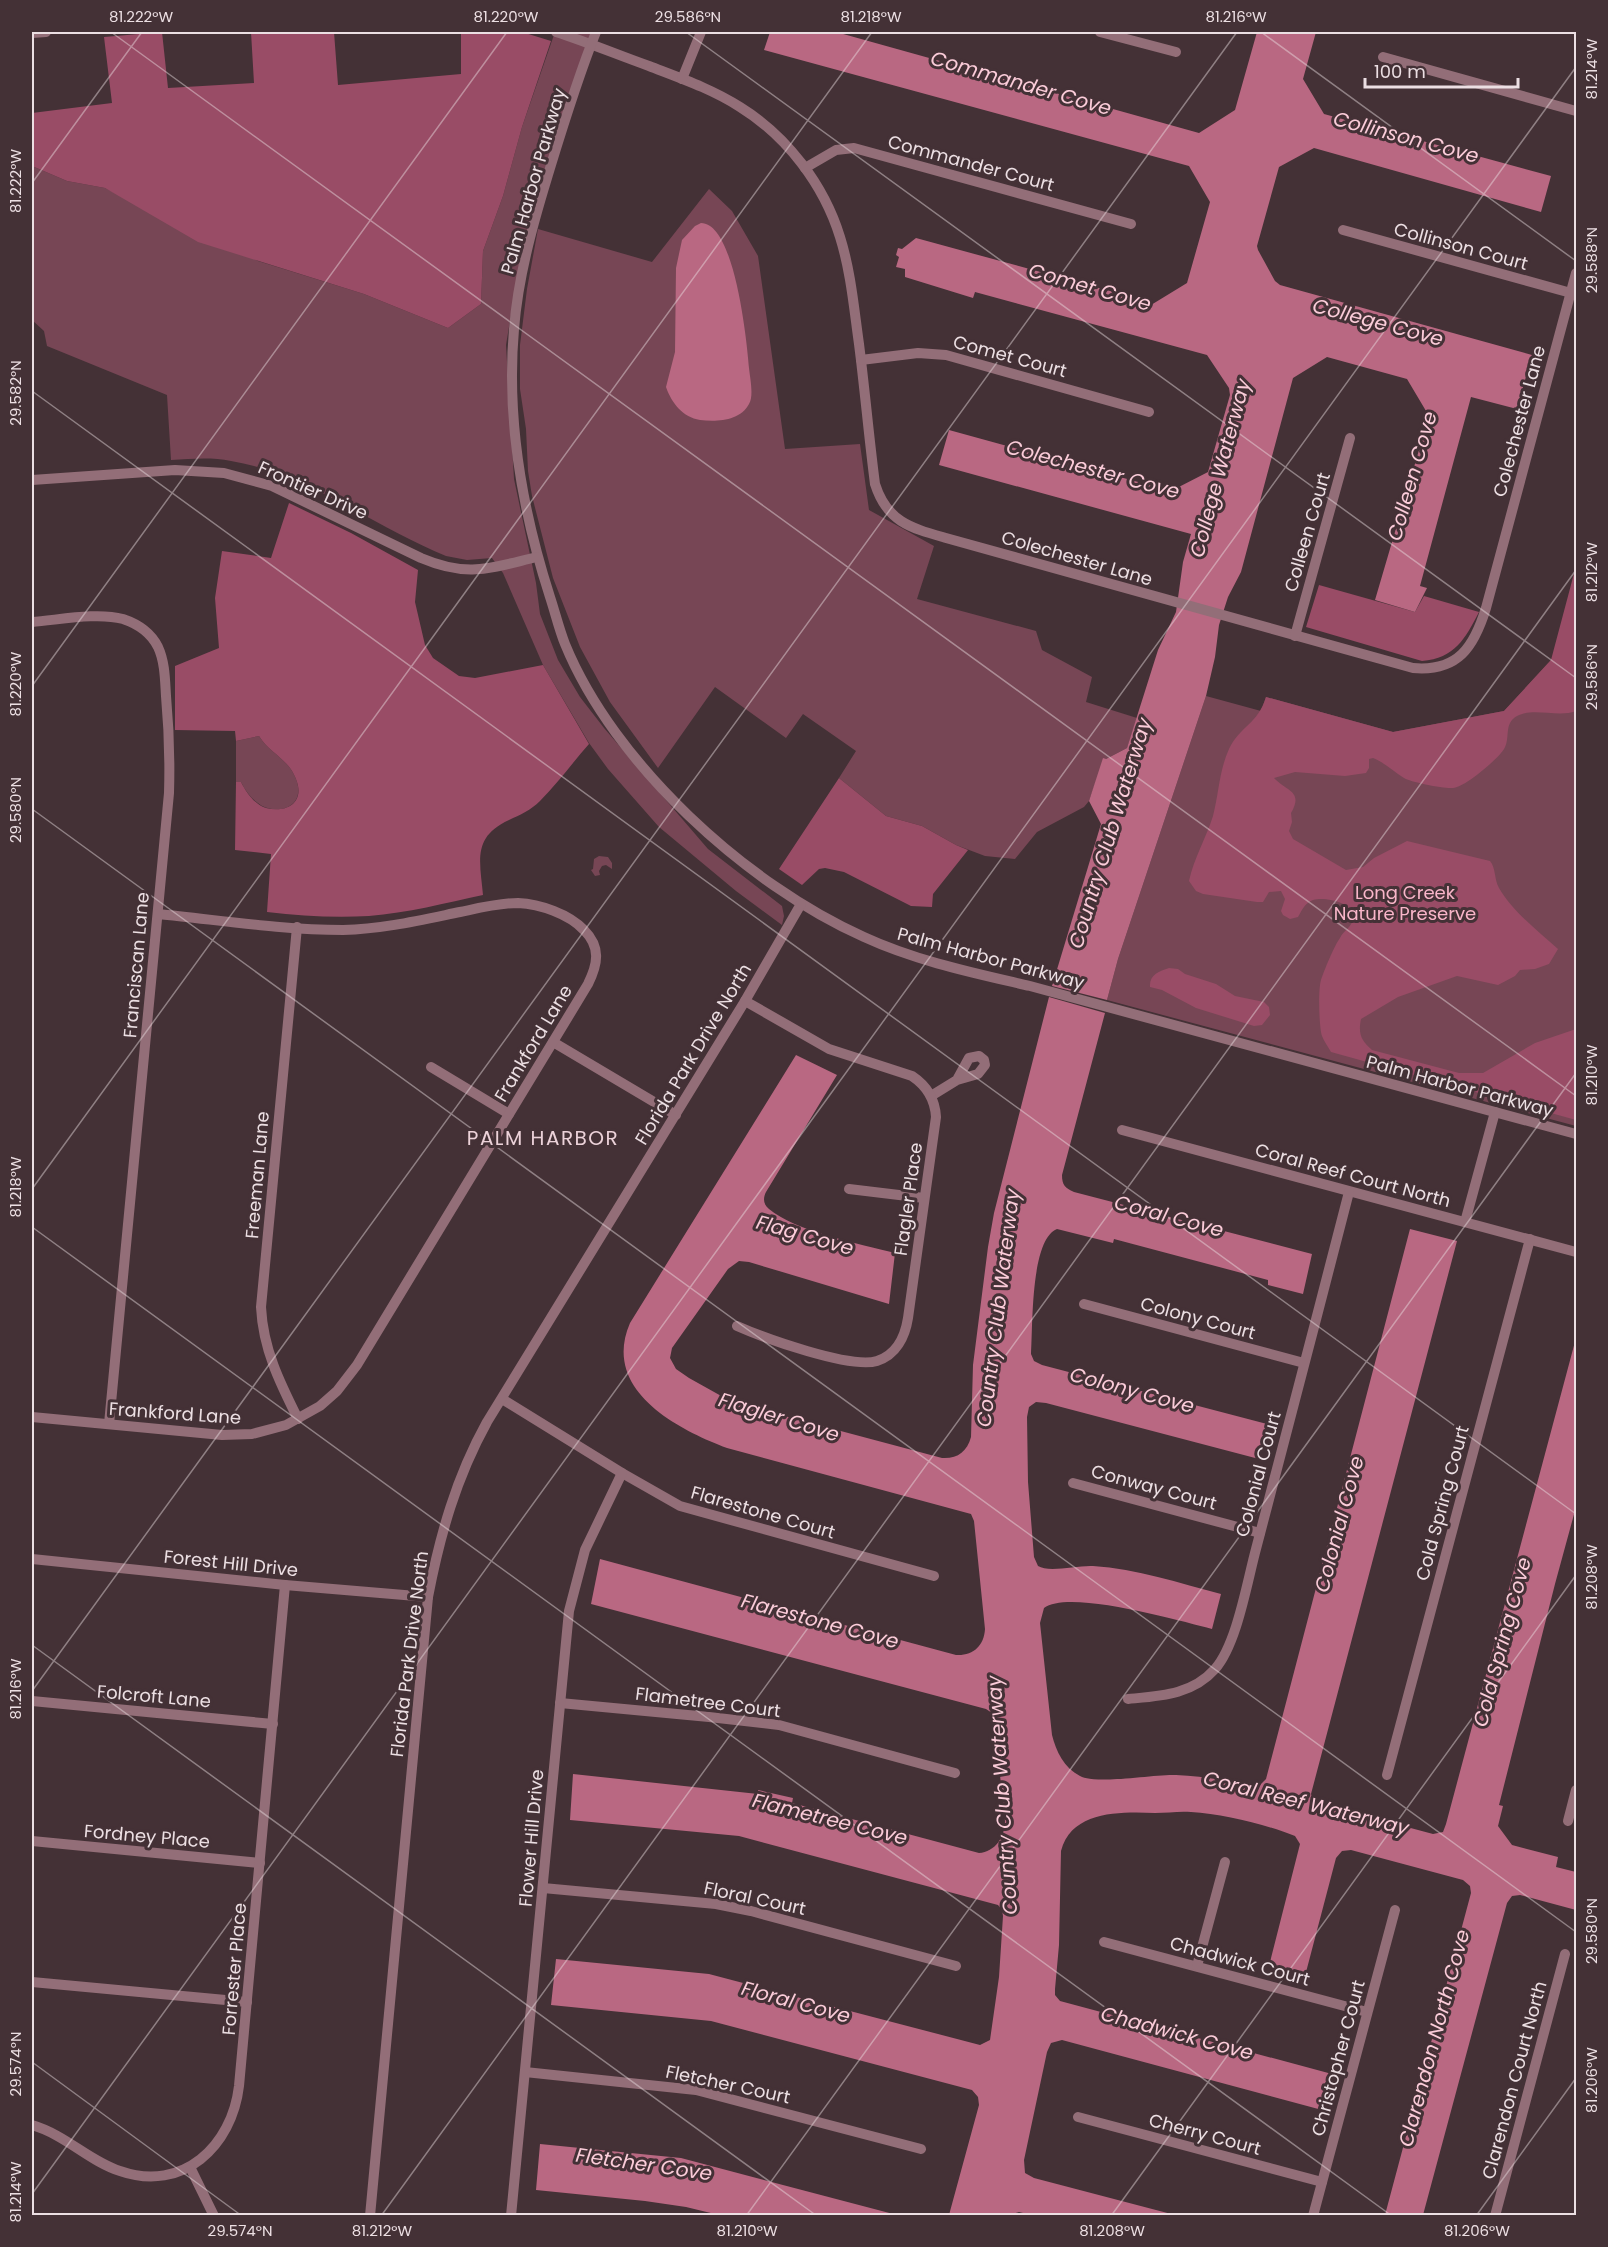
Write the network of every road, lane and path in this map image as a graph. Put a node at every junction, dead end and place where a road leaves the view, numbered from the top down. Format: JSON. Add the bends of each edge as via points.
{"nodes":[{"id":1,"x":46,"y":32,"type":"edge"},
{"id":2,"x":556,"y":32,"type":"edge"},
{"id":3,"x":596,"y":32,"type":"edge"},
{"id":4,"x":701,"y":32,"type":"edge"},
{"id":5,"x":1100,"y":32,"type":"edge"},
{"id":6,"x":32,"y":33,"type":"edge"},
{"id":7,"x":591,"y":44,"type":"junction"},
{"id":8,"x":1176,"y":52,"type":"dead end"},
{"id":9,"x":1383,"y":57,"type":"dead end"},
{"id":10,"x":682,"y":79,"type":"junction"},
{"id":11,"x":1576,"y":111,"type":"edge"},
{"id":12,"x":805,"y":168,"type":"junction"},
{"id":13,"x":1131,"y":224,"type":"dead end"},
{"id":14,"x":1343,"y":230,"type":"dead end"},
{"id":15,"x":1576,"y":273,"type":"edge"},
{"id":16,"x":1571,"y":293,"type":"junction"},
{"id":17,"x":861,"y":360,"type":"junction"},
{"id":18,"x":1149,"y":412,"type":"dead end"},
{"id":19,"x":1350,"y":438,"type":"dead end"},
{"id":20,"x":32,"y":480,"type":"edge"},
{"id":21,"x":537,"y":557,"type":"junction"},
{"id":22,"x":32,"y":622,"type":"edge"},
{"id":23,"x":1295,"y":636,"type":"junction"},
{"id":24,"x":801,"y":904,"type":"junction"},
{"id":25,"x":158,"y":914,"type":"junction"},
{"id":26,"x":297,"y":927,"type":"junction"},
{"id":27,"x":745,"y":1001,"type":"junction"},
{"id":28,"x":553,"y":1042,"type":"junction"},
{"id":29,"x":431,"y":1066,"type":"dead end"},
{"id":30,"x":957,"y":1080,"type":"dead end"},
{"id":31,"x":931,"y":1096,"type":"junction"},
{"id":32,"x":1494,"y":1112,"type":"junction"},
{"id":33,"x":509,"y":1114,"type":"junction"},
{"id":34,"x":676,"y":1115,"type":"junction"},
{"id":35,"x":1122,"y":1130,"type":"dead end"},
{"id":36,"x":1576,"y":1134,"type":"edge"},
{"id":37,"x":849,"y":1189,"type":"dead end"},
{"id":38,"x":1349,"y":1192,"type":"junction"},
{"id":39,"x":924,"y":1198,"type":"junction"},
{"id":40,"x":1465,"y":1222,"type":"junction"},
{"id":41,"x":1530,"y":1239,"type":"junction"},
{"id":42,"x":1576,"y":1252,"type":"edge"},
{"id":43,"x":1084,"y":1304,"type":"dead end"},
{"id":44,"x":737,"y":1326,"type":"dead end"},
{"id":45,"x":1304,"y":1363,"type":"junction"},
{"id":46,"x":502,"y":1399,"type":"junction"},
{"id":47,"x":32,"y":1417,"type":"edge"},
{"id":48,"x":298,"y":1419,"type":"junction"},
{"id":49,"x":109,"y":1424,"type":"junction"},
{"id":50,"x":622,"y":1473,"type":"junction"},
{"id":51,"x":1073,"y":1483,"type":"dead end"},
{"id":52,"x":1260,"y":1533,"type":"junction"},
{"id":53,"x":32,"y":1559,"type":"edge"},
{"id":54,"x":934,"y":1576,"type":"dead end"},
{"id":55,"x":285,"y":1586,"type":"junction"},
{"id":56,"x":428,"y":1597,"type":"junction"},
{"id":57,"x":1128,"y":1700,"type":"dead end"},
{"id":58,"x":32,"y":1701,"type":"edge"},
{"id":59,"x":560,"y":1703,"type":"junction"},
{"id":60,"x":273,"y":1724,"type":"junction"},
{"id":61,"x":955,"y":1773,"type":"dead end"},
{"id":62,"x":1387,"y":1775,"type":"dead end"},
{"id":63,"x":1576,"y":1790,"type":"edge"},
{"id":64,"x":1568,"y":1821,"type":"dead end"},
{"id":65,"x":32,"y":1842,"type":"edge"},
{"id":66,"x":1225,"y":1862,"type":"dead end"},
{"id":67,"x":260,"y":1863,"type":"junction"},
{"id":68,"x":543,"y":1888,"type":"junction"},
{"id":69,"x":1395,"y":1910,"type":"dead end"},
{"id":70,"x":1104,"y":1942,"type":"dead end"},
{"id":71,"x":1565,"y":1954,"type":"dead end"},
{"id":72,"x":956,"y":1966,"type":"dead end"},
{"id":73,"x":1197,"y":1966,"type":"junction"},
{"id":74,"x":32,"y":1982,"type":"edge"},
{"id":75,"x":247,"y":2002,"type":"junction"},
{"id":76,"x":1367,"y":2012,"type":"junction"},
{"id":77,"x":525,"y":2072,"type":"junction"},
{"id":78,"x":1078,"y":2117,"type":"dead end"},
{"id":79,"x":32,"y":2125,"type":"edge"},
{"id":80,"x":921,"y":2149,"type":"dead end"},
{"id":81,"x":190,"y":2167,"type":"junction"},
{"id":82,"x":1322,"y":2182,"type":"junction"},
{"id":83,"x":214,"y":2216,"type":"edge"},
{"id":84,"x":370,"y":2216,"type":"edge"},
{"id":85,"x":511,"y":2216,"type":"edge"},
{"id":86,"x":1313,"y":2216,"type":"edge"},
{"id":87,"x":1495,"y":2216,"type":"edge"}],
"edges":[{"from":1,"to":6,"type":"street"},
{"from":2,"to":7,"type":"street","name":"Colechester Lane"},
{"from":3,"to":7,"type":"street","name":"Palm Harbor Parkway"},
{"from":4,"to":10,"type":"street"},
{"from":5,"to":8,"type":"street"},
{"from":7,"to":10,"type":"street","name":"Colechester Lane"},
{"from":7,"to":21,"type":"street","name":"Palm Harbor Parkway","via":[[536,217],[515,314],[517,458]]},
{"from":9,"to":11,"type":"street"},
{"from":10,"to":12,"type":"street","name":"Colechester Lane","via":[[751,114]]},
{"from":12,"to":13,"type":"street","name":"Commander Court","via":[[836,150],[854,148]]},
{"from":12,"to":17,"type":"street","name":"Colechester Lane","via":[[840,237]]},
{"from":14,"to":16,"type":"street","name":"Collinson Court"},
{"from":15,"to":16,"type":"street","name":"Colechester Lane"},
{"from":16,"to":23,"type":"street","name":"Colechester Lane","via":[[1486,608],[1478,633],[1467,650],[1446,665],[1421,669]]},
{"from":17,"to":18,"type":"street","name":"Comet Court","via":[[918,353],[946,355]]},
{"from":17,"to":23,"type":"street","name":"Colechester Lane","via":[[875,484],[897,520],[922,531]]},
{"from":19,"to":23,"type":"street","name":"Colleen Court"},
{"from":20,"to":21,"type":"street","name":"Frontier Drive","via":[[175,470],[224,473],[272,486],[446,568],[474,571]]},
{"from":21,"to":24,"type":"street","name":"Palm Harbor Parkway","via":[[565,644],[596,702],[631,751],[715,840]]},
{"from":22,"to":25,"type":"street","name":"Franciscan Lane","via":[[97,617],[124,620],[151,637],[160,653],[170,755]]},
{"from":24,"to":27,"type":"street","name":"Florida Park Drive North"},
{"from":24,"to":32,"type":"street","name":"Palm Harbor Parkway","via":[[891,949],[946,966]]},
{"from":25,"to":26,"type":"street","name":"Frankford Lane"},
{"from":25,"to":49,"type":"street","name":"Franciscan Lane"},
{"from":26,"to":28,"type":"street","name":"Frankford Lane","via":[[380,927],[518,903],[565,916],[589,936],[597,959],[588,984]]},
{"from":26,"to":48,"type":"street","name":"Freeman Lane","via":[[261,1307],[271,1362]]},
{"from":27,"to":31,"type":"street","via":[[829,1049],[908,1074]]},
{"from":27,"to":34,"type":"street","name":"Florida Park Drive North"},
{"from":28,"to":33,"type":"street","name":"Frankford Lane"},
{"from":28,"to":34,"type":"street"},
{"from":29,"to":33,"type":"street"},
{"from":30,"to":31,"type":"street"},
{"from":31,"to":39,"type":"street","name":"Flagler Place","via":[[936,1117]]},
{"from":32,"to":36,"type":"street","name":"Palm Harbor Parkway"},
{"from":32,"to":40,"type":"street"},
{"from":33,"to":48,"type":"street","name":"Frankford Lane","via":[[352,1373],[329,1399]]},
{"from":34,"to":46,"type":"street","name":"Florida Park Drive North"},
{"from":35,"to":38,"type":"street","name":"Coral Reef Court North"},
{"from":37,"to":39,"type":"street"},
{"from":38,"to":40,"type":"street","name":"Coral Reef Court North"},
{"from":38,"to":45,"type":"street","name":"Colonial Court"},
{"from":39,"to":44,"type":"street","name":"Flagler Place","via":[[907,1326],[901,1341],[886,1357],[873,1362],[851,1361],[765,1338]]},
{"from":40,"to":41,"type":"street","name":"Coral Reef Court North"},
{"from":41,"to":42,"type":"street","name":"Coral Reef Court North"},
{"from":41,"to":62,"type":"street","name":"Cold Spring Court"},
{"from":43,"to":45,"type":"street","name":"Colony Court"},
{"from":45,"to":52,"type":"street","name":"Colonial Court"},
{"from":46,"to":50,"type":"street","name":"Flarestone Court"},
{"from":46,"to":56,"type":"street","name":"Florida Park Drive North","via":[[455,1490]]},
{"from":47,"to":49,"type":"street","name":"Frankford Lane"},
{"from":48,"to":49,"type":"street","name":"Frankford Lane","via":[[275,1429],[244,1435]]},
{"from":50,"to":54,"type":"street","name":"Flarestone Court","via":[[689,1509]]},
{"from":50,"to":59,"type":"street","name":"Flower Hill Drive","via":[[595,1526],[576,1578]]},
{"from":51,"to":52,"type":"street","name":"Conway Court"},
{"from":52,"to":57,"type":"street","name":"Colonial Court","via":[[1230,1643],[1216,1668],[1182,1692]]},
{"from":53,"to":55,"type":"street","name":"Forest Hill Drive"},
{"from":55,"to":56,"type":"street","name":"Forest Hill Drive"},
{"from":55,"to":60,"type":"street","name":"Forrester Place"},
{"from":56,"to":84,"type":"street","name":"Florida Park Drive North"},
{"from":58,"to":60,"type":"street","name":"Folcroft Lane"},
{"from":59,"to":61,"type":"street","name":"Flametree Court","via":[[779,1725]]},
{"from":59,"to":68,"type":"street","name":"Flower Hill Drive"},
{"from":60,"to":67,"type":"street","name":"Forrester Place"},
{"from":63,"to":64,"type":"street"},
{"from":65,"to":67,"type":"street","name":"Fordney Place"},
{"from":66,"to":73,"type":"street"},
{"from":67,"to":75,"type":"street","name":"Forrester Place"},
{"from":68,"to":72,"type":"street","name":"Floral Court","via":[[716,1904]]},
{"from":68,"to":77,"type":"street","name":"Flower Hill Drive"},
{"from":69,"to":76,"type":"street","name":"Christopher Court"},
{"from":70,"to":73,"type":"street","name":"Chadwick Court"},
{"from":71,"to":87,"type":"street","name":"Clarendon Court North"},
{"from":73,"to":76,"type":"street","name":"Chadwick Court"},
{"from":74,"to":75,"type":"street"},
{"from":75,"to":81,"type":"street","name":"Forrester Place","via":[[234,2114],[218,2142]]},
{"from":76,"to":82,"type":"street","name":"Christopher Court"},
{"from":77,"to":80,"type":"street","name":"Fletcher Court","via":[[696,2090]]},
{"from":77,"to":85,"type":"street","name":"Flower Hill Drive"},
{"from":78,"to":82,"type":"street","name":"Cherry Court"},
{"from":79,"to":81,"type":"street","name":"Forrester Place","via":[[126,2173],[161,2175]]},
{"from":81,"to":83,"type":"street"},
{"from":82,"to":86,"type":"street","name":"Christopher Court"}]}
